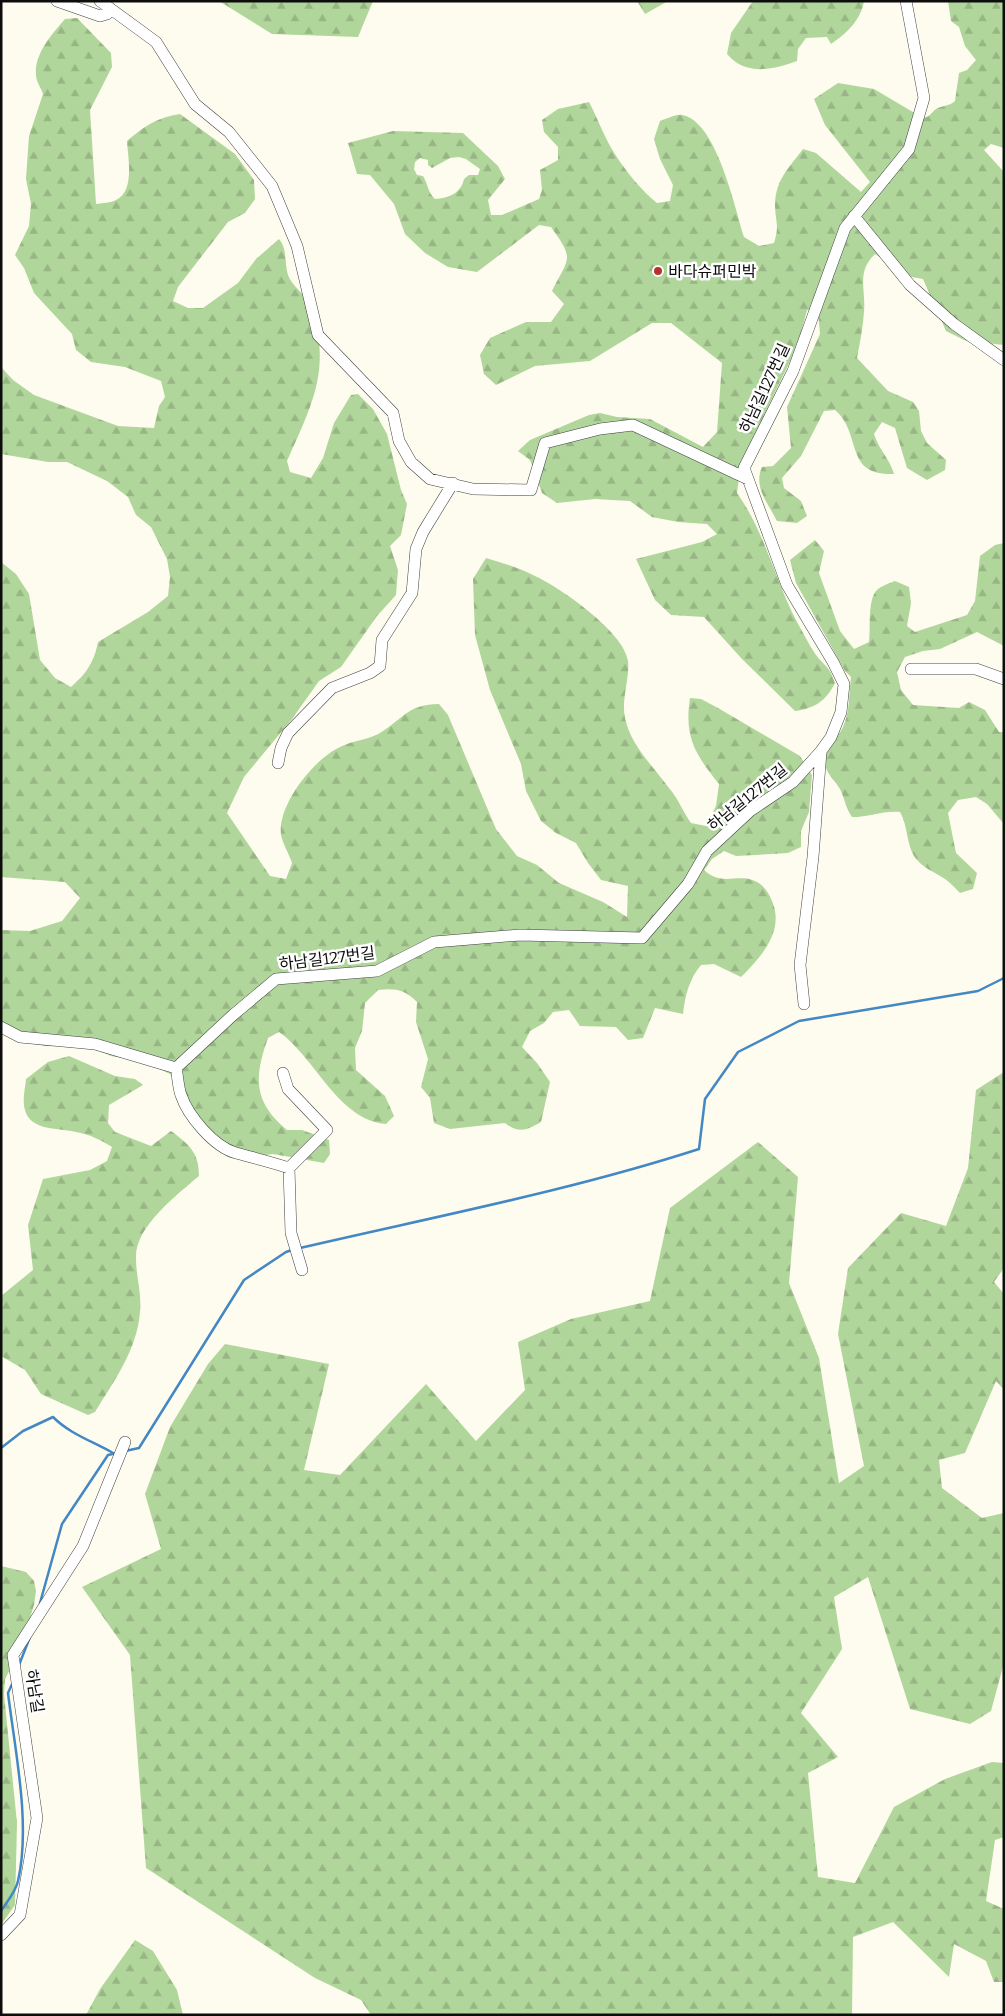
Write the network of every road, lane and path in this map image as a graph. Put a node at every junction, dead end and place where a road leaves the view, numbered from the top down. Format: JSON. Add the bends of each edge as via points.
{"nodes":[{"id":1,"x":56,"y":1,"type":"edge"},
{"id":2,"x":100,"y":1,"type":"edge"},
{"id":3,"x":906,"y":1,"type":"edge"},
{"id":4,"x":111,"y":9,"type":"junction"},
{"id":5,"x":854,"y":216,"type":"junction"},
{"id":6,"x":1004,"y":360,"type":"edge"},
{"id":7,"x":748,"y":479,"type":"junction"},
{"id":8,"x":453,"y":483,"type":"junction"},
{"id":9,"x":910,"y":669,"type":"dead end"},
{"id":10,"x":1004,"y":679,"type":"edge"},
{"id":11,"x":821,"y":751,"type":"junction"},
{"id":12,"x":278,"y":764,"type":"dead end"},
{"id":13,"x":804,"y":1004,"type":"dead end"},
{"id":14,"x":1,"y":1027,"type":"edge"},
{"id":15,"x":176,"y":1068,"type":"junction"},
{"id":16,"x":283,"y":1073,"type":"dead end"},
{"id":17,"x":289,"y":1168,"type":"junction"},
{"id":18,"x":302,"y":1270,"type":"dead end"},
{"id":19,"x":125,"y":1442,"type":"dead end"},
{"id":20,"x":1,"y":1935,"type":"edge"}],
"edges":[{"from":1,"to":4,"type":"street","via":[[100,16]]},
{"from":2,"to":4,"type":"street"},
{"from":3,"to":5,"type":"street","name":"하남길127번길","via":[[924,98],[910,149]]},
{"from":4,"to":8,"type":"street","via":[[156,42],[195,104],[229,132],[272,186],[297,246],[318,335],[392,414],[399,441],[411,462],[430,479]]},
{"from":5,"to":6,"type":"street","via":[[910,285],[954,324]]},
{"from":5,"to":7,"type":"street","name":"하남길127번길","via":[[845,228],[793,371],[744,468]]},
{"from":7,"to":8,"type":"street","via":[[632,425],[600,429],[545,443],[531,490],[473,489]]},
{"from":7,"to":11,"type":"street","name":"하남길127번길","via":[[787,585],[844,684],[841,712],[831,737]]},
{"from":8,"to":12,"type":"street","via":[[416,549],[412,593],[382,640],[380,666],[332,688],[288,733]]},
{"from":9,"to":10,"type":"street","via":[[976,669]]},
{"from":11,"to":13,"type":"street","via":[[800,965]]},
{"from":11,"to":15,"type":"street","name":"하남길127번길","via":[[792,782],[750,811],[707,851],[688,884],[642,938],[520,934],[434,942],[377,971],[276,979]]},
{"from":14,"to":15,"type":"street","via":[[20,1037],[95,1044]]},
{"from":15,"to":17,"type":"street","via":[[181,1096],[201,1129],[216,1143],[234,1153]]},
{"from":16,"to":17,"type":"street","via":[[288,1089],[327,1130]]},
{"from":17,"to":18,"type":"street","via":[[291,1234]]},
{"from":19,"to":20,"type":"street","name":"하남길","via":[[83,1546],[13,1655],[37,1818],[20,1915]]}]}
